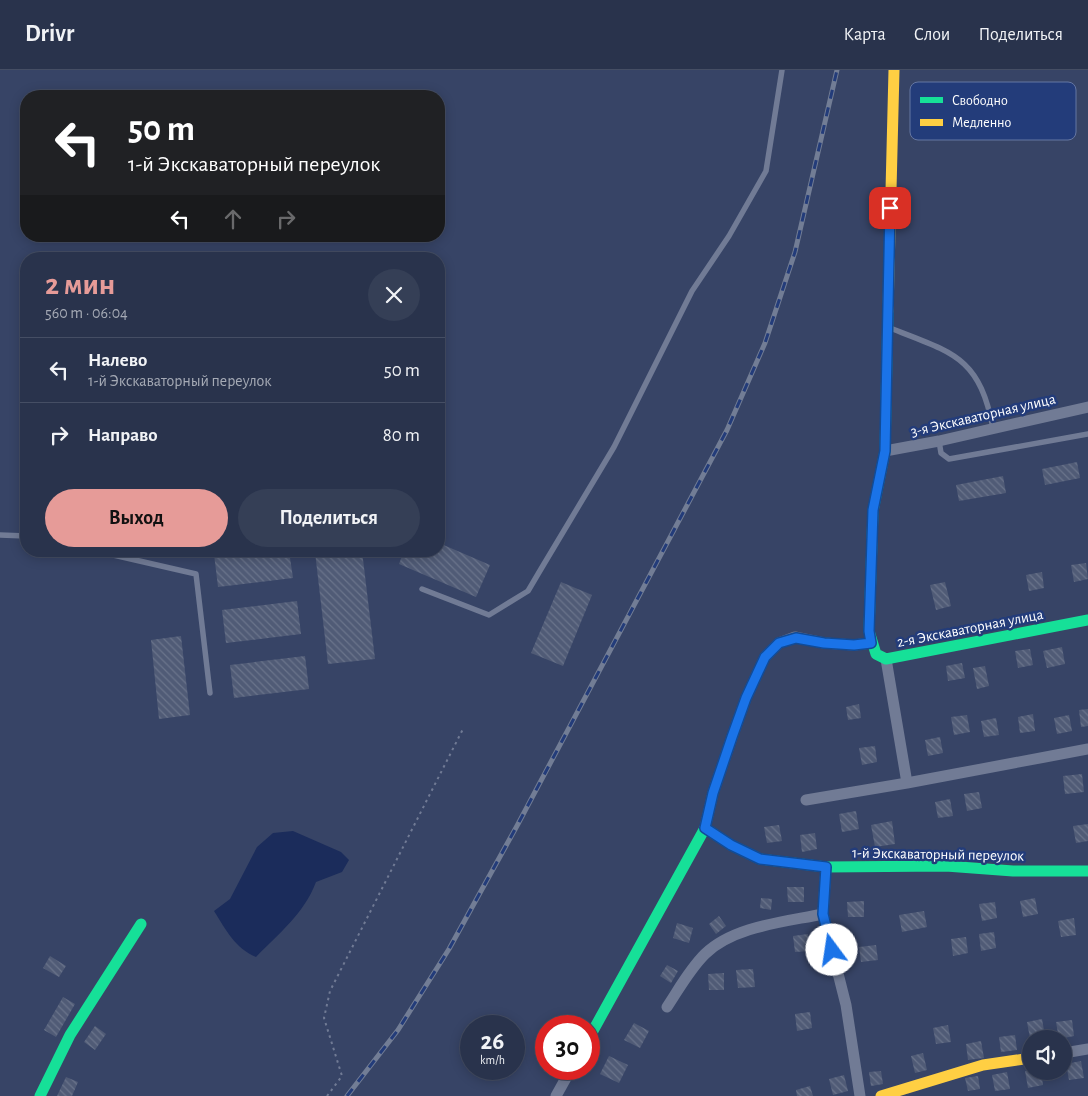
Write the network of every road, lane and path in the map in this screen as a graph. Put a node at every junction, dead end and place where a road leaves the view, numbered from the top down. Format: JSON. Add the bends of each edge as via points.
{"nodes":[{"id":1,"x":782,"y":70,"type":"edge"},
{"id":2,"x":894,"y":70,"type":"edge"},
{"id":3,"x":886,"y":326,"type":"junction"},
{"id":4,"x":1088,"y":407,"type":"edge"},
{"id":5,"x":993,"y":428,"type":"junction"},
{"id":6,"x":1088,"y":434,"type":"edge"},
{"id":7,"x":939,"y":441,"type":"junction"},
{"id":8,"x":885,"y":451,"type":"junction"},
{"id":9,"x":0,"y":535,"type":"edge"},
{"id":10,"x":20,"y":536,"type":"edge"},
{"id":11,"x":122,"y":557,"type":"edge"},
{"id":12,"x":422,"y":588,"type":"dead end"},
{"id":13,"x":1088,"y":620,"type":"edge"},
{"id":14,"x":871,"y":643,"type":"junction"},
{"id":15,"x":886,"y":659,"type":"junction"},
{"id":16,"x":210,"y":693,"type":"dead end"},
{"id":17,"x":464,"y":727,"type":"dead end"},
{"id":18,"x":1088,"y":749,"type":"edge"},
{"id":19,"x":907,"y":783,"type":"junction"},
{"id":20,"x":806,"y":800,"type":"dead end"},
{"id":21,"x":705,"y":828,"type":"junction"},
{"id":22,"x":826,"y":867,"type":"junction"},
{"id":23,"x":1088,"y":871,"type":"edge"},
{"id":24,"x":823,"y":914,"type":"junction"},
{"id":25,"x":141,"y":924,"type":"dead end"},
{"id":26,"x":667,"y":1007,"type":"dead end"},
{"id":27,"x":600,"y":1018,"type":"edge"},
{"id":28,"x":1088,"y":1049,"type":"edge"},
{"id":29,"x":1072,"y":1052,"type":"edge"},
{"id":30,"x":1022,"y":1059,"type":"edge"},
{"id":31,"x":565,"y":1080,"type":"edge"},
{"id":32,"x":40,"y":1096,"type":"edge"},
{"id":33,"x":327,"y":1096,"type":"edge"},
{"id":34,"x":556,"y":1096,"type":"edge"},
{"id":35,"x":860,"y":1096,"type":"edge"},
{"id":36,"x":881,"y":1096,"type":"edge"}],
"edges":[{"from":1,"to":12,"type":"lane","via":[[766,170],[729,236],[692,291],[614,447],[528,591],[489,615]]},
{"from":2,"to":3,"type":"street"},
{"from":3,"to":5,"type":"lane","via":[[939,348],[966,364],[981,384]]},
{"from":3,"to":8,"type":"street"},
{"from":4,"to":5,"type":"street","name":"3-я Экскаваторная улица"},
{"from":5,"to":7,"type":"street","name":"3-я Экскаваторная улица"},
{"from":6,"to":7,"type":"lane","via":[[949,459],[941,453]]},
{"from":7,"to":8,"type":"street","name":"3-я Экскаваторная улица"},
{"from":8,"to":14,"type":"street","via":[[873,510]]},
{"from":9,"to":10,"type":"lane"},
{"from":11,"to":16,"type":"lane","via":[[196,574]]},
{"from":13,"to":15,"type":"street","name":"2-я Экскаваторная улица"},
{"from":14,"to":15,"type":"street","name":"2-я Экскаваторная улица","via":[[876,654]]},
{"from":14,"to":21,"type":"street","via":[[824,643],[796,638],[779,643],[765,657],[732,737]]},
{"from":15,"to":19,"type":"street"},
{"from":17,"to":33,"type":"path","via":[[330,991],[324,1018],[342,1076]]},
{"from":18,"to":19,"type":"street"},
{"from":19,"to":20,"type":"street"},
{"from":21,"to":22,"type":"street","name":"1-й Экскаваторный переулок","via":[[760,859]]},
{"from":21,"to":27,"type":"street"},
{"from":22,"to":23,"type":"street","name":"1-й Экскаваторный переулок","via":[[946,866],[1013,871]]},
{"from":22,"to":24,"type":"street"},
{"from":24,"to":26,"type":"street","via":[[748,931],[723,941],[706,953],[691,970]]},
{"from":24,"to":35,"type":"street","via":[[846,1005]]},
{"from":25,"to":32,"type":"street","via":[[70,1035]]},
{"from":28,"to":29,"type":"street"},
{"from":30,"to":36,"type":"street","via":[[983,1065]]},
{"from":31,"to":34,"type":"street"}]}
